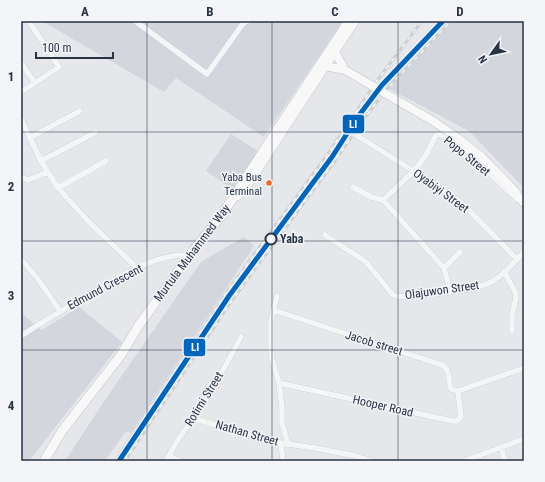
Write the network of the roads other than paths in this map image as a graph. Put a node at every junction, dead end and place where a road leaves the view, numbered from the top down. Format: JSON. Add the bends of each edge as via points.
{"nodes":[{"id":1,"x":135,"y":21,"type":"edge"},
{"id":2,"x":245,"y":21,"type":"edge"},
{"id":3,"x":349,"y":21,"type":"edge"},
{"id":4,"x":355,"y":21,"type":"edge"},
{"id":5,"x":30,"y":24,"type":"dead end"},
{"id":6,"x":335,"y":52,"type":"junction"},
{"id":7,"x":21,"y":63,"type":"edge"},
{"id":8,"x":326,"y":66,"type":"junction"},
{"id":9,"x":345,"y":70,"type":"junction"},
{"id":10,"x":35,"y":83,"type":"junction"},
{"id":11,"x":21,"y":92,"type":"edge"},
{"id":12,"x":80,"y":111,"type":"dead end"},
{"id":13,"x":21,"y":119,"type":"edge"},
{"id":14,"x":96,"y":132,"type":"dead end"},
{"id":15,"x":356,"y":136,"type":"dead end"},
{"id":16,"x":31,"y":137,"type":"junction"},
{"id":17,"x":41,"y":161,"type":"junction"},
{"id":18,"x":106,"y":161,"type":"dead end"},
{"id":19,"x":414,"y":171,"type":"junction"},
{"id":20,"x":48,"y":172,"type":"junction"},
{"id":21,"x":21,"y":177,"type":"edge"},
{"id":22,"x":353,"y":187,"type":"dead end"},
{"id":23,"x":58,"y":188,"type":"junction"},
{"id":24,"x":512,"y":188,"type":"junction"},
{"id":25,"x":524,"y":196,"type":"edge"},
{"id":26,"x":383,"y":200,"type":"junction"},
{"id":27,"x":524,"y":204,"type":"edge"},
{"id":28,"x":222,"y":215,"type":"junction"},
{"id":29,"x":325,"y":235,"type":"dead end"},
{"id":30,"x":193,"y":251,"type":"junction"},
{"id":31,"x":460,"y":252,"type":"dead end"},
{"id":32,"x":524,"y":252,"type":"edge"},
{"id":33,"x":21,"y":259,"type":"edge"},
{"id":34,"x":517,"y":259,"type":"junction"},
{"id":35,"x":137,"y":268,"type":"junction"},
{"id":36,"x":444,"y":268,"type":"junction"},
{"id":37,"x":504,"y":271,"type":"junction"},
{"id":38,"x":450,"y":291,"type":"junction"},
{"id":39,"x":277,"y":296,"type":"dead end"},
{"id":40,"x":274,"y":310,"type":"junction"},
{"id":41,"x":60,"y":311,"type":"junction"},
{"id":42,"x":512,"y":332,"type":"dead end"},
{"id":43,"x":21,"y":336,"type":"edge"},
{"id":44,"x":241,"y":337,"type":"dead end"},
{"id":45,"x":524,"y":368,"type":"edge"},
{"id":46,"x":279,"y":382,"type":"junction"},
{"id":47,"x":458,"y":392,"type":"junction"},
{"id":48,"x":193,"y":418,"type":"junction"},
{"id":49,"x":524,"y":439,"type":"edge"},
{"id":50,"x":281,"y":444,"type":"junction"},
{"id":51,"x":288,"y":444,"type":"junction"},
{"id":52,"x":502,"y":447,"type":"junction"},
{"id":53,"x":167,"y":459,"type":"edge"},
{"id":54,"x":44,"y":461,"type":"edge"},
{"id":55,"x":180,"y":461,"type":"edge"},
{"id":56,"x":283,"y":461,"type":"edge"},
{"id":57,"x":372,"y":461,"type":"edge"},
{"id":58,"x":464,"y":461,"type":"edge"},
{"id":59,"x":505,"y":461,"type":"edge"}],
"edges":[{"from":1,"to":2,"type":"street","via":[[207,74]]},
{"from":3,"to":28,"type":"main road","name":"Murtula Muhammed Way"},
{"from":4,"to":6,"type":"main road"},
{"from":5,"to":10,"type":"street","via":[[59,67]]},
{"from":6,"to":8,"type":"main road"},
{"from":6,"to":9,"type":"main road"},
{"from":7,"to":10,"type":"street"},
{"from":8,"to":9,"type":"main road"},
{"from":8,"to":28,"type":"main road","via":[[249,182]]},
{"from":9,"to":24,"type":"main road","bridge":true,"via":[[458,138],[482,157]]},
{"from":10,"to":11,"type":"street"},
{"from":12,"to":16,"type":"street"},
{"from":13,"to":16,"type":"street"},
{"from":14,"to":17,"type":"street"},
{"from":15,"to":19,"type":"street","name":"Oyabiyi Street"},
{"from":16,"to":17,"type":"street"},
{"from":17,"to":20,"type":"street"},
{"from":18,"to":23,"type":"street"},
{"from":19,"to":26,"type":"street","name":"Popo Street"},
{"from":19,"to":27,"type":"street","name":"Popo Street","via":[[439,134],[467,152]]},
{"from":19,"to":34,"type":"street","name":"Oyabiyi Street","via":[[463,204]]},
{"from":20,"to":21,"type":"street","via":[[28,180]]},
{"from":20,"to":23,"type":"street"},
{"from":22,"to":26,"type":"street","via":[[371,197]]},
{"from":23,"to":35,"type":"street"},
{"from":24,"to":25,"type":"main road"},
{"from":24,"to":27,"type":"main road"},
{"from":26,"to":36,"type":"street"},
{"from":28,"to":30,"type":"main road","name":"Murtula Muhammed Way"},
{"from":29,"to":38,"type":"street","name":"Olajuwon Street","via":[[366,262],[393,295],[398,297]]},
{"from":30,"to":35,"type":"street","name":"Edmund Crescent","via":[[189,255],[168,257]]},
{"from":30,"to":54,"type":"main road","name":"Murtula Muhammed Way","via":[[139,324],[121,355],[62,431]]},
{"from":31,"to":36,"type":"street"},
{"from":32,"to":34,"type":"street","name":"Olajuwon Street"},
{"from":33,"to":41,"type":"street"},
{"from":34,"to":37,"type":"street","name":"Olajuwon Street"},
{"from":35,"to":41,"type":"street","name":"Edmund Crescent"},
{"from":36,"to":38,"type":"street"},
{"from":37,"to":38,"type":"street","name":"Olajuwon Street","via":[[490,282]]},
{"from":37,"to":42,"type":"street","via":[[516,292]]},
{"from":39,"to":40,"type":"street"},
{"from":40,"to":46,"type":"street","via":[[270,330],[271,351]]},
{"from":40,"to":47,"type":"street","name":"Jacob street","via":[[442,365],[446,367],[451,389]]},
{"from":41,"to":43,"type":"street","name":"Edmund Crescent"},
{"from":44,"to":48,"type":"street","name":"Rotimi Street","via":[[209,396]]},
{"from":45,"to":47,"type":"street"},
{"from":46,"to":47,"type":"street","name":"Hooper Road","via":[[452,422],[460,417]]},
{"from":46,"to":51,"type":"street","via":[[282,423]]},
{"from":48,"to":50,"type":"street","name":"Nathan Street"},
{"from":48,"to":53,"type":"street","name":"Rotimi Street"},
{"from":49,"to":52,"type":"street"},
{"from":50,"to":51,"type":"street","name":"Nathan Street"},
{"from":50,"to":56,"type":"street"},
{"from":51,"to":57,"type":"street","name":"Nathan Street"},
{"from":52,"to":58,"type":"street"},
{"from":52,"to":59,"type":"street"},
{"from":53,"to":55,"type":"street"}]}
